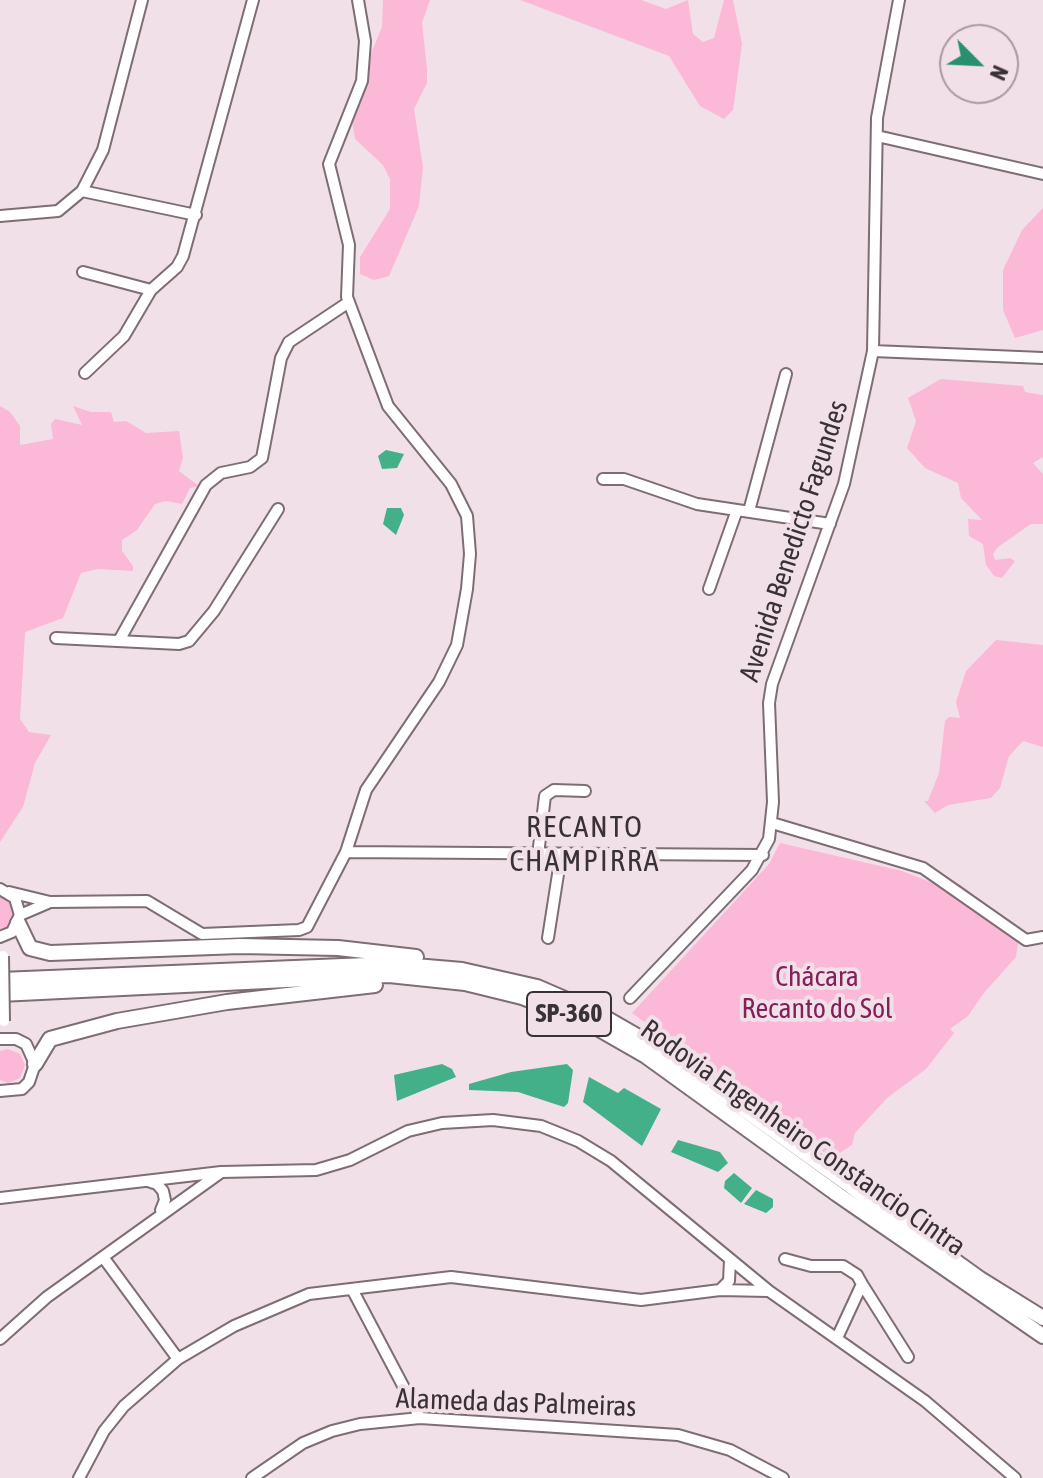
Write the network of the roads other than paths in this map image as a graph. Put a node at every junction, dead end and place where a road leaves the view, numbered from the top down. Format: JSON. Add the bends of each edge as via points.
{"nodes":[{"id":1,"x":142,"y":0,"type":"edge"},
{"id":2,"x":253,"y":0,"type":"edge"},
{"id":3,"x":358,"y":0,"type":"edge"},
{"id":4,"x":899,"y":0,"type":"edge"},
{"id":5,"x":877,"y":136,"type":"junction"},
{"id":6,"x":1043,"y":174,"type":"edge"},
{"id":7,"x":82,"y":191,"type":"junction"},
{"id":8,"x":196,"y":215,"type":"junction"},
{"id":9,"x":0,"y":216,"type":"edge"},
{"id":10,"x":83,"y":272,"type":"dead end"},
{"id":11,"x":151,"y":290,"type":"junction"},
{"id":12,"x":349,"y":302,"type":"junction"},
{"id":13,"x":873,"y":351,"type":"junction"},
{"id":14,"x":1043,"y":358,"type":"edge"},
{"id":15,"x":85,"y":373,"type":"dead end"},
{"id":16,"x":786,"y":374,"type":"dead end"},
{"id":17,"x":603,"y":479,"type":"dead end"},
{"id":18,"x":278,"y":509,"type":"dead end"},
{"id":19,"x":737,"y":510,"type":"junction"},
{"id":20,"x":749,"y":511,"type":"junction"},
{"id":21,"x":830,"y":524,"type":"junction"},
{"id":22,"x":709,"y":589,"type":"dead end"},
{"id":23,"x":56,"y":638,"type":"dead end"},
{"id":24,"x":120,"y":639,"type":"junction"},
{"id":25,"x":585,"y":791,"type":"dead end"},
{"id":26,"x":772,"y":823,"type":"junction"},
{"id":27,"x":346,"y":852,"type":"junction"},
{"id":28,"x":538,"y":855,"type":"junction"},
{"id":29,"x":561,"y":855,"type":"junction"},
{"id":30,"x":763,"y":855,"type":"junction"},
{"id":31,"x":4,"y":891,"type":"edge"},
{"id":32,"x":50,"y":902,"type":"junction"},
{"id":33,"x":17,"y":923,"type":"junction"},
{"id":34,"x":0,"y":937,"type":"edge"},
{"id":35,"x":1043,"y":937,"type":"edge"},
{"id":36,"x":548,"y":938,"type":"dead end"},
{"id":37,"x":2,"y":953,"type":"edge"},
{"id":38,"x":463,"y":977,"type":"junction"},
{"id":39,"x":0,"y":980,"type":"edge"},
{"id":40,"x":0,"y":994,"type":"edge"},
{"id":41,"x":630,"y":998,"type":"dead end"},
{"id":42,"x":4,"y":1021,"type":"junction"},
{"id":43,"x":0,"y":1036,"type":"edge"},
{"id":44,"x":16,"y":1039,"type":"junction"},
{"id":45,"x":35,"y":1064,"type":"junction"},
{"id":46,"x":1,"y":1092,"type":"edge"},
{"id":47,"x":221,"y":1172,"type":"junction"},
{"id":48,"x":146,"y":1180,"type":"junction"},
{"id":49,"x":0,"y":1198,"type":"edge"},
{"id":50,"x":160,"y":1212,"type":"junction"},
{"id":51,"x":103,"y":1257,"type":"junction"},
{"id":52,"x":785,"y":1259,"type":"dead end"},
{"id":53,"x":730,"y":1260,"type":"junction"},
{"id":54,"x":862,"y":1284,"type":"junction"},
{"id":55,"x":352,"y":1289,"type":"junction"},
{"id":56,"x":720,"y":1290,"type":"junction"},
{"id":57,"x":769,"y":1291,"type":"junction"},
{"id":58,"x":1043,"y":1318,"type":"edge"},
{"id":59,"x":1043,"y":1336,"type":"edge"},
{"id":60,"x":837,"y":1338,"type":"junction"},
{"id":61,"x":0,"y":1339,"type":"edge"},
{"id":62,"x":908,"y":1357,"type":"dead end"},
{"id":63,"x":178,"y":1359,"type":"junction"},
{"id":64,"x":420,"y":1418,"type":"junction"},
{"id":65,"x":79,"y":1478,"type":"edge"},
{"id":66,"x":252,"y":1478,"type":"edge"},
{"id":67,"x":783,"y":1478,"type":"edge"},
{"id":68,"x":1015,"y":1478,"type":"edge"}],
"edges":[{"from":1,"to":7,"type":"street","via":[[103,150]]},
{"from":2,"to":8,"type":"street"},
{"from":3,"to":12,"type":"street","via":[[365,41],[362,81],[329,164],[349,245]]},
{"from":4,"to":5,"type":"street","name":"Avenida Benedicto Fagundes"},
{"from":5,"to":6,"type":"street"},
{"from":5,"to":13,"type":"street","name":"Avenida Benedicto Fagundes"},
{"from":7,"to":8,"type":"street"},
{"from":7,"to":9,"type":"street","via":[[58,211]]},
{"from":8,"to":11,"type":"street","via":[[177,267]]},
{"from":10,"to":11,"type":"street"},
{"from":11,"to":15,"type":"street","via":[[124,336]]},
{"from":12,"to":24,"type":"street","via":[[289,342],[281,358],[262,458],[250,467],[221,473],[206,485]]},
{"from":12,"to":27,"type":"street","via":[[388,406],[461,502],[470,554],[457,645],[439,682],[366,790]]},
{"from":13,"to":14,"type":"street"},
{"from":13,"to":21,"type":"street","name":"Avenida Benedicto Fagundes","via":[[858,429]]},
{"from":16,"to":20,"type":"street"},
{"from":17,"to":19,"type":"street","via":[[624,479],[682,500]]},
{"from":18,"to":24,"type":"street","via":[[194,637],[179,644]]},
{"from":19,"to":20,"type":"street"},
{"from":19,"to":22,"type":"street"},
{"from":20,"to":21,"type":"street"},
{"from":21,"to":26,"type":"street","name":"Avenida Benedicto Fagundes","via":[[772,684]]},
{"from":23,"to":24,"type":"street"},
{"from":25,"to":28,"type":"street","via":[[554,790],[545,796]]},
{"from":26,"to":30,"type":"street","name":"Avenida Benedicto Fagundes"},
{"from":26,"to":35,"type":"street","via":[[923,868],[1026,940]]},
{"from":27,"to":28,"type":"street"},
{"from":27,"to":32,"type":"street","via":[[314,919],[299,930],[202,934],[147,901]]},
{"from":28,"to":29,"type":"street"},
{"from":29,"to":30,"type":"street"},
{"from":29,"to":36,"type":"street"},
{"from":30,"to":41,"type":"street","name":"Avenida Benedicto Fagundes"},
{"from":31,"to":32,"type":"street"},
{"from":31,"to":33,"type":"street","via":[[15,898]]},
{"from":32,"to":33,"type":"street"},
{"from":33,"to":34,"type":"street"},
{"from":33,"to":37,"type":"street"},
{"from":33,"to":38,"type":"highway","via":[[30,948],[38,952],[317,947],[428,958]]},
{"from":37,"to":42,"type":"street","bridge":true},
{"from":38,"to":39,"type":"highway","name":"Rodovia Engenheiro Constancio Cintra","number":"SP-360","via":[[392,964],[333,964]]},
{"from":38,"to":40,"type":"highway","name":"Rodovia Engenheiro Constancio Cintra","number":"SP-360","via":[[389,975]]},
{"from":38,"to":45,"type":"highway","via":[[326,990],[117,1021],[50,1039]]},
{"from":38,"to":58,"type":"highway","name":"Rodovia Engenheiro Constancio Cintra","number":"SP-360","via":[[537,987],[625,1027]]},
{"from":38,"to":59,"type":"highway","name":"Rodovia Engenheiro Constancio Cintra","number":"SP-360","via":[[534,1000],[611,1034]]},
{"from":42,"to":43,"type":"street"},
{"from":42,"to":44,"type":"street"},
{"from":43,"to":44,"type":"street"},
{"from":44,"to":45,"type":"street","via":[[33,1053]]},
{"from":45,"to":46,"type":"street","via":[[29,1082],[13,1092]]},
{"from":47,"to":48,"type":"street"},
{"from":47,"to":50,"type":"street"},
{"from":47,"to":53,"type":"street","via":[[316,1170],[350,1160],[408,1131],[442,1123],[493,1120],[541,1126],[611,1161]]},
{"from":48,"to":49,"type":"street"},
{"from":48,"to":50,"type":"street","via":[[163,1191]]},
{"from":50,"to":51,"type":"street"},
{"from":51,"to":61,"type":"street"},
{"from":51,"to":63,"type":"street"},
{"from":52,"to":54,"type":"street","via":[[843,1266]]},
{"from":53,"to":56,"type":"street","via":[[729,1281]]},
{"from":53,"to":57,"type":"street"},
{"from":54,"to":60,"type":"street"},
{"from":54,"to":62,"type":"street"},
{"from":55,"to":56,"type":"street","via":[[451,1277],[641,1300]]},
{"from":55,"to":63,"type":"street","via":[[289,1301]]},
{"from":55,"to":64,"type":"street"},
{"from":56,"to":57,"type":"street"},
{"from":57,"to":60,"type":"street"},
{"from":60,"to":68,"type":"street","via":[[925,1401]]},
{"from":63,"to":65,"type":"street","via":[[124,1406]]},
{"from":64,"to":66,"type":"street","name":"Alameda das Palmeiras","via":[[332,1431],[278,1458]]},
{"from":64,"to":67,"type":"street","name":"Alameda das Palmeiras","via":[[678,1435],[730,1450]]}]}
